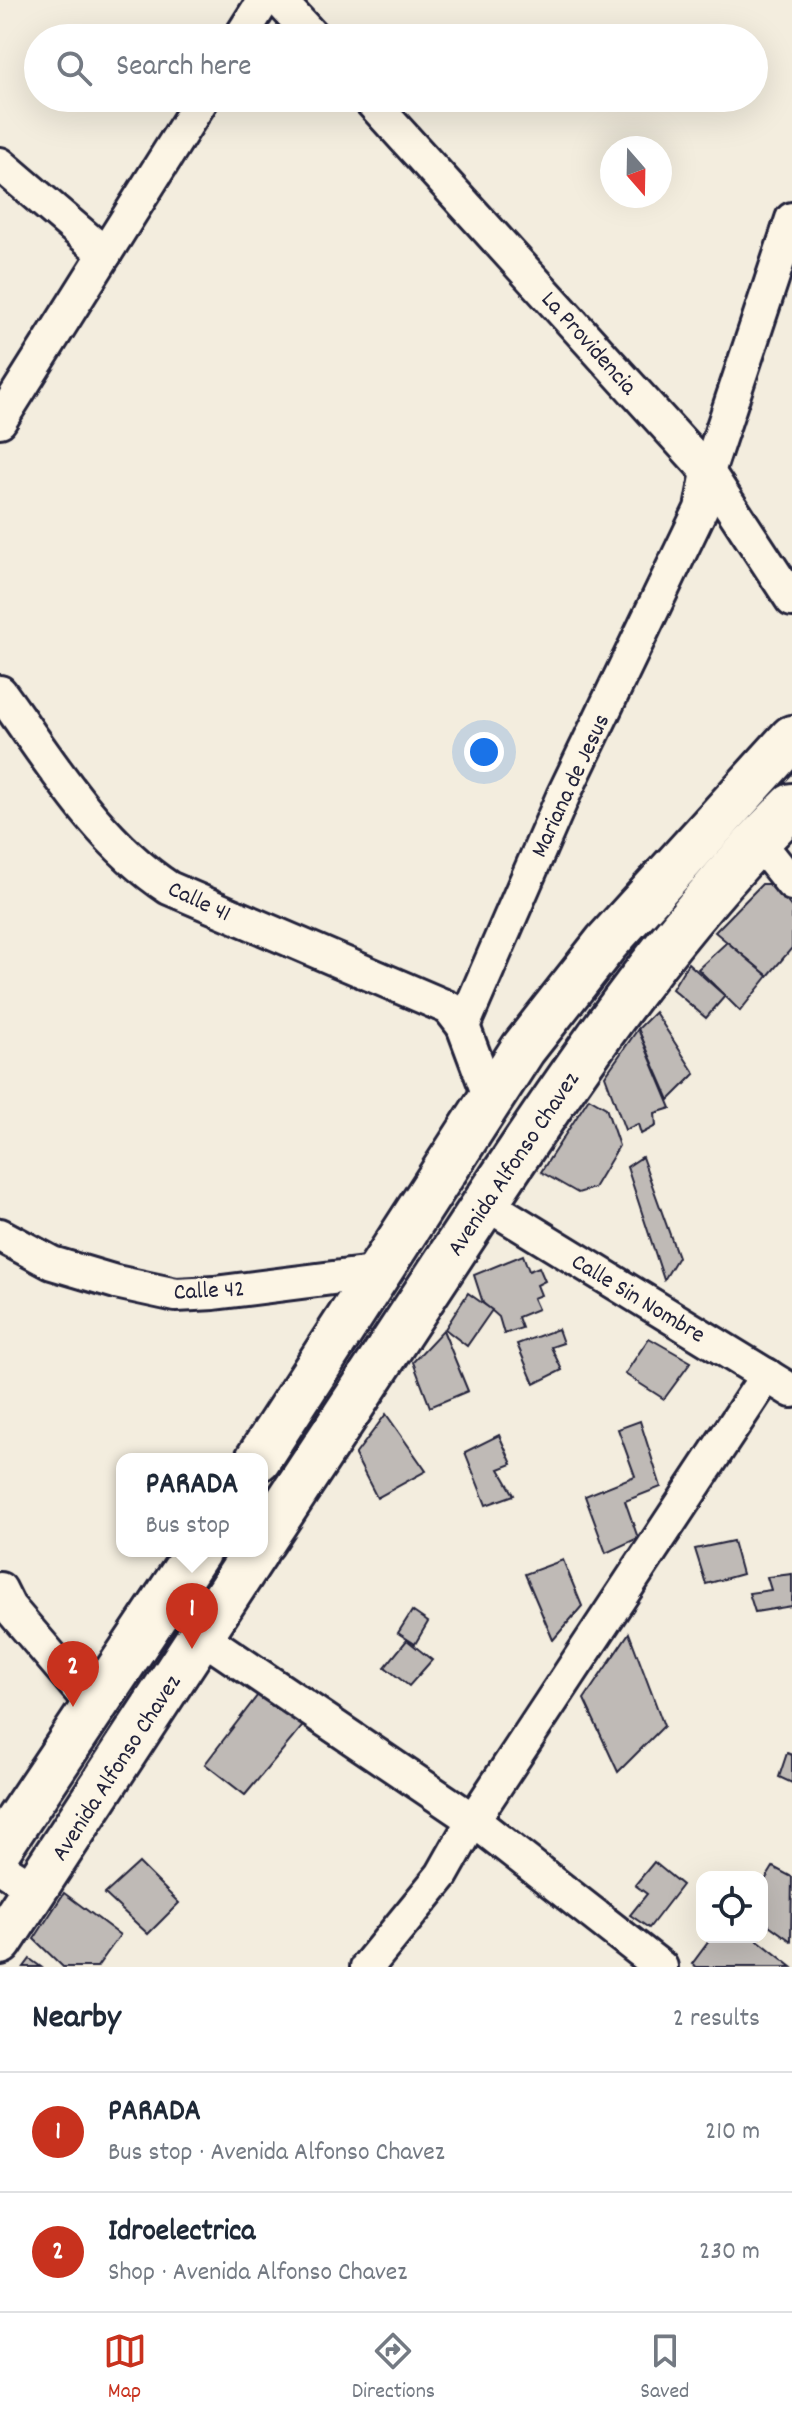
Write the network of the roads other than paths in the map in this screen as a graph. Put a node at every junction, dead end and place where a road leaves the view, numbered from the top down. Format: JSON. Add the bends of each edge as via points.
{"nodes":[{"id":1,"x":264,"y":0,"type":"edge"},
{"id":2,"x":279,"y":0,"type":"edge"},
{"id":3,"x":249,"y":24,"type":"edge"},
{"id":4,"x":301,"y":24,"type":"edge"},
{"id":5,"x":194,"y":112,"type":"edge"},
{"id":6,"x":381,"y":112,"type":"edge"},
{"id":7,"x":0,"y":164,"type":"edge"},
{"id":8,"x":792,"y":219,"type":"edge"},
{"id":9,"x":105,"y":254,"type":"junction"},
{"id":10,"x":0,"y":421,"type":"edge"},
{"id":11,"x":708,"y":472,"type":"junction"},
{"id":12,"x":792,"y":600,"type":"edge"},
{"id":13,"x":0,"y":692,"type":"edge"},
{"id":14,"x":792,"y":738,"type":"edge"},
{"id":15,"x":792,"y":806,"type":"edge"},
{"id":16,"x":757,"y":840,"type":"junction"},
{"id":17,"x":792,"y":884,"type":"edge"},
{"id":18,"x":463,"y":1026,"type":"junction"},
{"id":19,"x":491,"y":1101,"type":"junction"},
{"id":20,"x":485,"y":1203,"type":"junction"},
{"id":21,"x":0,"y":1235,"type":"edge"},
{"id":22,"x":380,"y":1272,"type":"junction"},
{"id":23,"x":780,"y":1383,"type":"edge"},
{"id":24,"x":262,"y":1453,"type":"edge"},
{"id":25,"x":268,"y":1533,"type":"edge"},
{"id":26,"x":194,"y":1557,"type":"edge"},
{"id":27,"x":252,"y":1557,"type":"edge"},
{"id":28,"x":0,"y":1589,"type":"edge"},
{"id":29,"x":201,"y":1636,"type":"junction"},
{"id":30,"x":96,"y":1709,"type":"junction"},
{"id":31,"x":473,"y":1820,"type":"junction"},
{"id":32,"x":0,"y":1847,"type":"edge"},
{"id":33,"x":18,"y":1878,"type":"edge"},
{"id":34,"x":0,"y":1942,"type":"edge"},
{"id":35,"x":367,"y":1967,"type":"edge"},
{"id":36,"x":661,"y":1967,"type":"edge"}],
"edges":[{"from":1,"to":3,"type":"street"},
{"from":2,"to":4,"type":"street"},
{"from":5,"to":9,"type":"street"},
{"from":6,"to":11,"type":"street","name":"La Providencia"},
{"from":7,"to":9,"type":"street"},
{"from":8,"to":11,"type":"street","name":"Mariana de Jesus"},
{"from":9,"to":10,"type":"street"},
{"from":11,"to":12,"type":"street","name":"La Providencia"},
{"from":11,"to":18,"type":"street","name":"Mariana de Jesus","via":[[701,509],[563,796]]},
{"from":13,"to":18,"type":"street","name":"Calle 41","via":[[106,837],[139,868],[169,888],[449,1008]]},
{"from":14,"to":19,"type":"main road","name":"Avenida Alfonso Chavez","via":[[607,942],[523,1049]]},
{"from":15,"to":16,"type":"main road","name":"Avenida Alfonso Chavez"},
{"from":16,"to":17,"type":"street"},
{"from":16,"to":20,"type":"main road","name":"Avenida Alfonso Chavez","via":[[565,1081]]},
{"from":18,"to":19,"type":"street"},
{"from":19,"to":22,"type":"main road","name":"Avenida Alfonso Chavez"},
{"from":20,"to":23,"type":"street","name":"Calle Sin Nombre"},
{"from":20,"to":25,"type":"main road","name":"Avenida Alfonso Chavez"},
{"from":21,"to":22,"type":"street","name":"Calle 42","via":[[52,1263],[176,1295]]},
{"from":22,"to":24,"type":"main road","name":"Avenida Alfonso Chavez"},
{"from":23,"to":31,"type":"street"},
{"from":26,"to":30,"type":"main road","name":"Avenida Alfonso Chavez"},
{"from":27,"to":29,"type":"main road","name":"Avenida Alfonso Chavez"},
{"from":28,"to":30,"type":"street","via":[[9,1607]]},
{"from":29,"to":31,"type":"street"},
{"from":29,"to":33,"type":"main road","name":"Avenida Alfonso Chavez"},
{"from":30,"to":32,"type":"main road","name":"Avenida Alfonso Chavez"},
{"from":31,"to":35,"type":"street","via":[[442,1875]]},
{"from":31,"to":36,"type":"street"},
{"from":33,"to":34,"type":"main road","name":"Avenida Alfonso Chavez"}]}
